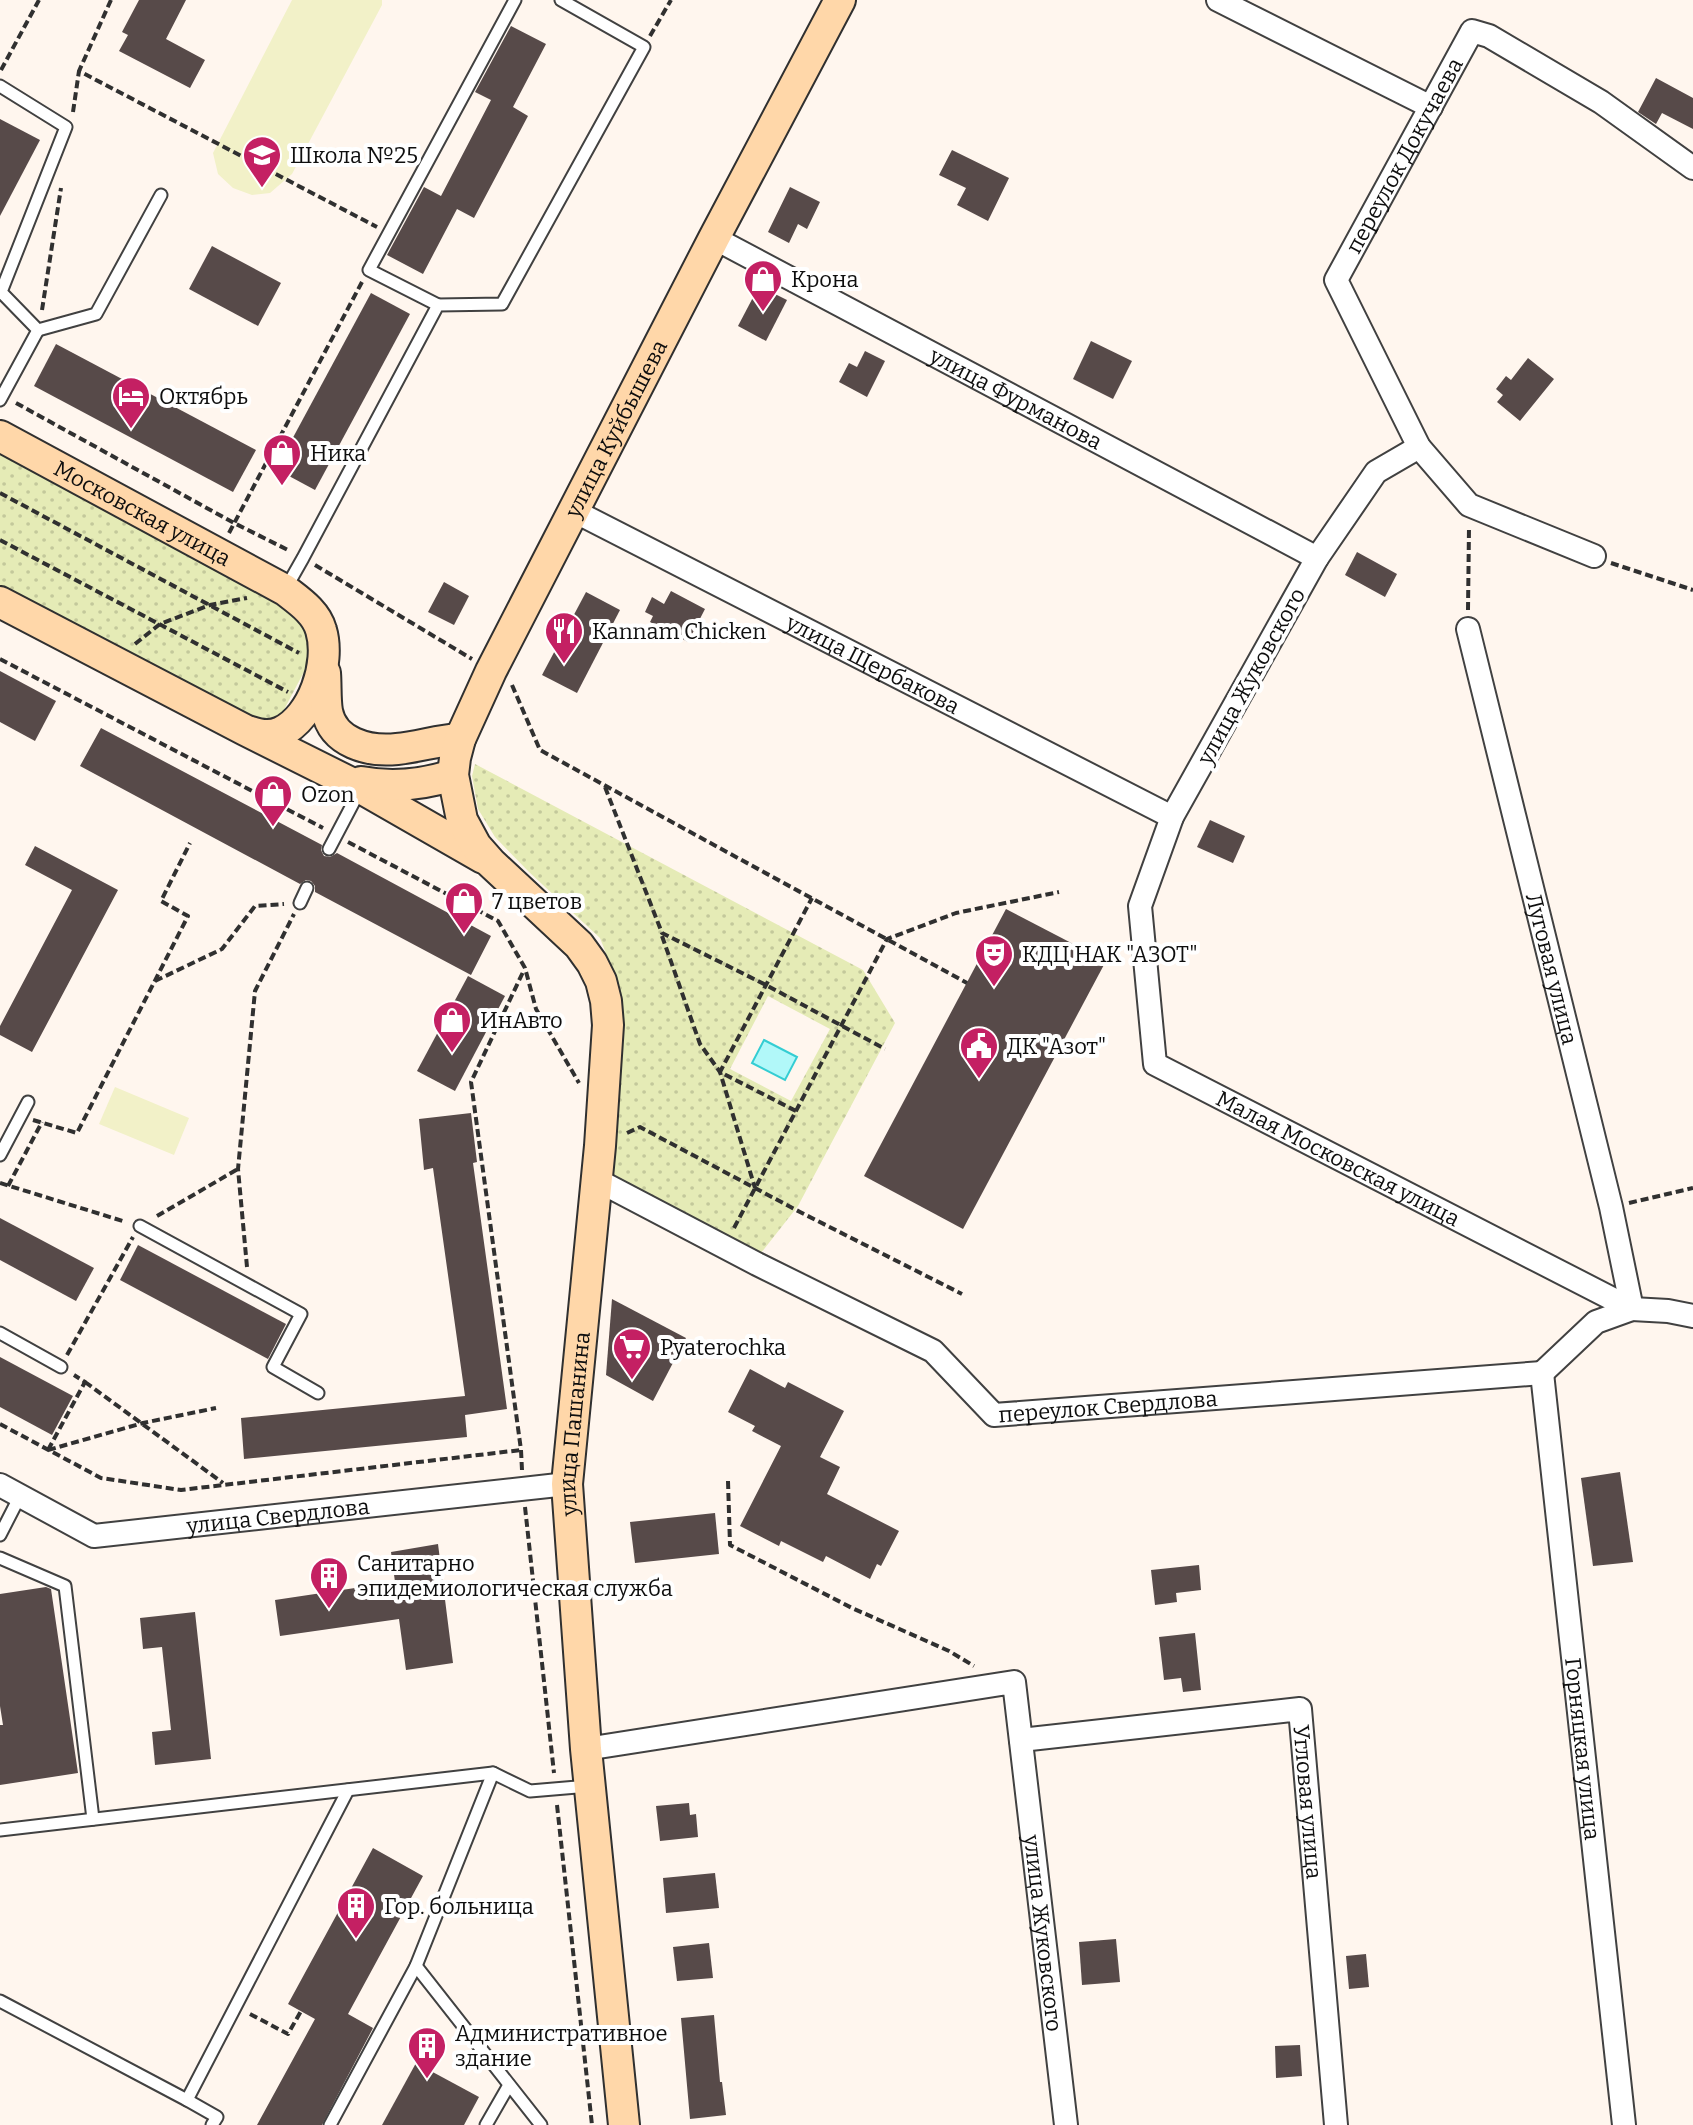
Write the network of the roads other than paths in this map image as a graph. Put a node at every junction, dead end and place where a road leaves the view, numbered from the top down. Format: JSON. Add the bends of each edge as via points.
{"nodes":[{"id":1,"x":515,"y":0,"type":"edge"},
{"id":2,"x":561,"y":0,"type":"edge"},
{"id":3,"x":840,"y":0,"type":"edge"},
{"id":4,"x":1218,"y":0,"type":"edge"},
{"id":5,"x":0,"y":86,"type":"edge"},
{"id":6,"x":1431,"y":107,"type":"junction"},
{"id":7,"x":1693,"y":168,"type":"edge"},
{"id":8,"x":161,"y":195,"type":"dead end"},
{"id":9,"x":714,"y":238,"type":"junction"},
{"id":10,"x":438,"y":305,"type":"junction"},
{"id":11,"x":38,"y":330,"type":"junction"},
{"id":12,"x":1,"y":398,"type":"edge"},
{"id":13,"x":0,"y":436,"type":"edge"},
{"id":14,"x":1419,"y":447,"type":"junction"},
{"id":15,"x":574,"y":511,"type":"junction"},
{"id":16,"x":1594,"y":556,"type":"road end"},
{"id":17,"x":1317,"y":558,"type":"junction"},
{"id":18,"x":285,"y":590,"type":"junction"},
{"id":19,"x":0,"y":602,"type":"edge"},
{"id":20,"x":1468,"y":629,"type":"road end"},
{"id":21,"x":316,"y":660,"type":"junction"},
{"id":22,"x":245,"y":730,"type":"junction"},
{"id":23,"x":460,"y":739,"type":"junction"},
{"id":24,"x":453,"y":775,"type":"junction"},
{"id":25,"x":355,"y":783,"type":"junction"},
{"id":26,"x":1172,"y":817,"type":"junction"},
{"id":27,"x":329,"y":849,"type":"dead end"},
{"id":28,"x":491,"y":863,"type":"junction"},
{"id":29,"x":307,"y":888,"type":"dead end"},
{"id":30,"x":300,"y":903,"type":"road end"},
{"id":31,"x":1143,"y":938,"type":"joint"},
{"id":32,"x":28,"y":1102,"type":"dead end"},
{"id":33,"x":0,"y":1155,"type":"edge"},
{"id":34,"x":595,"y":1179,"type":"junction"},
{"id":35,"x":140,"y":1226,"type":"road end"},
{"id":36,"x":1632,"y":1309,"type":"junction"},
{"id":37,"x":1693,"y":1316,"type":"edge"},
{"id":38,"x":0,"y":1333,"type":"edge"},
{"id":39,"x":61,"y":1367,"type":"road end"},
{"id":40,"x":1542,"y":1373,"type":"junction"},
{"id":41,"x":318,"y":1393,"type":"dead end"},
{"id":42,"x":567,"y":1484,"type":"junction"},
{"id":43,"x":10,"y":1491,"type":"edge"},
{"id":44,"x":0,"y":1535,"type":"edge"},
{"id":45,"x":0,"y":1558,"type":"edge"},
{"id":46,"x":1021,"y":1740,"type":"junction"},
{"id":47,"x":586,"y":1749,"type":"junction"},
{"id":48,"x":493,"y":1773,"type":"junction"},
{"id":49,"x":590,"y":1786,"type":"junction"},
{"id":50,"x":348,"y":1790,"type":"junction"},
{"id":51,"x":93,"y":1819,"type":"junction"},
{"id":52,"x":0,"y":1830,"type":"edge"},
{"id":53,"x":416,"y":1966,"type":"junction"},
{"id":54,"x":0,"y":2001,"type":"edge"},
{"id":55,"x":509,"y":2085,"type":"junction"},
{"id":56,"x":187,"y":2100,"type":"junction"},
{"id":57,"x":212,"y":2125,"type":"edge"},
{"id":58,"x":330,"y":2125,"type":"edge"},
{"id":59,"x":486,"y":2125,"type":"edge"},
{"id":60,"x":541,"y":2125,"type":"edge"},
{"id":61,"x":624,"y":2125,"type":"edge"},
{"id":62,"x":1066,"y":2125,"type":"edge"},
{"id":63,"x":1336,"y":2125,"type":"edge"},
{"id":64,"x":1624,"y":2125,"type":"edge"}],
"edges":[{"from":1,"to":10,"type":"lane","via":[[369,270]]},
{"from":2,"to":10,"type":"lane","via":[[644,47],[502,304]]},
{"from":3,"to":9,"type":"main road","name":"улица Куйбышева"},
{"from":4,"to":6,"type":"street"},
{"from":5,"to":11,"type":"lane","via":[[66,127],[1,292]]},
{"from":6,"to":7,"type":"street","name":"переулок Докучаева","via":[[1472,31],[1601,102]]},
{"from":6,"to":14,"type":"street","name":"переулок Докучаева","via":[[1336,280]]},
{"from":8,"to":11,"type":"lane","via":[[96,314]]},
{"from":9,"to":15,"type":"main road","name":"улица Куйбышева"},
{"from":9,"to":17,"type":"street","name":"улица Фурманова"},
{"from":10,"to":18,"type":"lane"},
{"from":11,"to":12,"type":"lane"},
{"from":13,"to":18,"type":"main road","name":"Московская улица"},
{"from":14,"to":16,"type":"street","via":[[1469,505]]},
{"from":14,"to":17,"type":"street","name":"улица Жуковского","via":[[1376,472]]},
{"from":15,"to":23,"type":"main road","name":"улица Куйбышева"},
{"from":15,"to":26,"type":"street","name":"улица Щербакова"},
{"from":17,"to":26,"type":"street","name":"улица Жуковского"},
{"from":18,"to":21,"type":"main road","name":"Московская улица","via":[[313,614],[321,630]]},
{"from":19,"to":22,"type":"main road"},
{"from":20,"to":36,"type":"street","name":"Луговая улица"},
{"from":21,"to":22,"type":"main road","via":[[308,704],[295,723],[265,736]]},
{"from":21,"to":23,"type":"main road","name":"Московская улица","via":[[332,727],[355,745],[397,749]]},
{"from":22,"to":25,"type":"main road"},
{"from":23,"to":24,"type":"main road","name":"улица Куйбышева"},
{"from":24,"to":25,"type":"main road","via":[[405,786]]},
{"from":24,"to":28,"type":"main road","name":"улица Куйбышева","via":[[462,820]]},
{"from":25,"to":27,"type":"lane"},
{"from":25,"to":28,"type":"main road"},
{"from":26,"to":31,"type":"street","name":"улица Жуковского","via":[[1140,906]]},
{"from":28,"to":34,"type":"main road","name":"улица Пашанина","via":[[579,945],[601,981],[608,1025]]},
{"from":29,"to":30,"type":"lane"},
{"from":31,"to":36,"type":"street","name":"Малая Московская улица","via":[[1155,1064]]},
{"from":32,"to":33,"type":"lane"},
{"from":34,"to":40,"type":"street","name":"переулок Свердлова","via":[[933,1351],[994,1415]]},
{"from":34,"to":42,"type":"main road","name":"улица Пашанина"},
{"from":35,"to":41,"type":"lane","via":[[301,1314],[273,1367]]},
{"from":36,"to":37,"type":"street"},
{"from":36,"to":40,"type":"street","via":[[1596,1322]]},
{"from":38,"to":39,"type":"lane"},
{"from":40,"to":64,"type":"street","name":"Горняцкая улица"},
{"from":42,"to":43,"type":"street","name":"улица Свердлова","via":[[94,1536]]},
{"from":42,"to":47,"type":"main road","name":"улица Пашанина"},
{"from":43,"to":44,"type":"lane"},
{"from":45,"to":51,"type":"lane","via":[[65,1586]]},
{"from":46,"to":47,"type":"street","name":"улица Жуковского","via":[[1014,1682]]},
{"from":46,"to":62,"type":"street","name":"улица Жуковского"},
{"from":46,"to":63,"type":"street","name":"Угловая улица","via":[[1300,1709]]},
{"from":47,"to":49,"type":"main road","name":"улица Пашанина"},
{"from":48,"to":49,"type":"lane","via":[[530,1791]]},
{"from":48,"to":50,"type":"lane"},
{"from":48,"to":53,"type":"lane"},
{"from":49,"to":61,"type":"main road","name":"улица Пашанина"},
{"from":50,"to":51,"type":"lane"},
{"from":50,"to":56,"type":"lane"},
{"from":51,"to":52,"type":"lane"},
{"from":53,"to":55,"type":"lane"},
{"from":53,"to":58,"type":"lane"},
{"from":54,"to":56,"type":"lane"},
{"from":55,"to":59,"type":"lane"},
{"from":55,"to":60,"type":"lane"},
{"from":56,"to":57,"type":"lane","via":[[217,2117]]}]}
